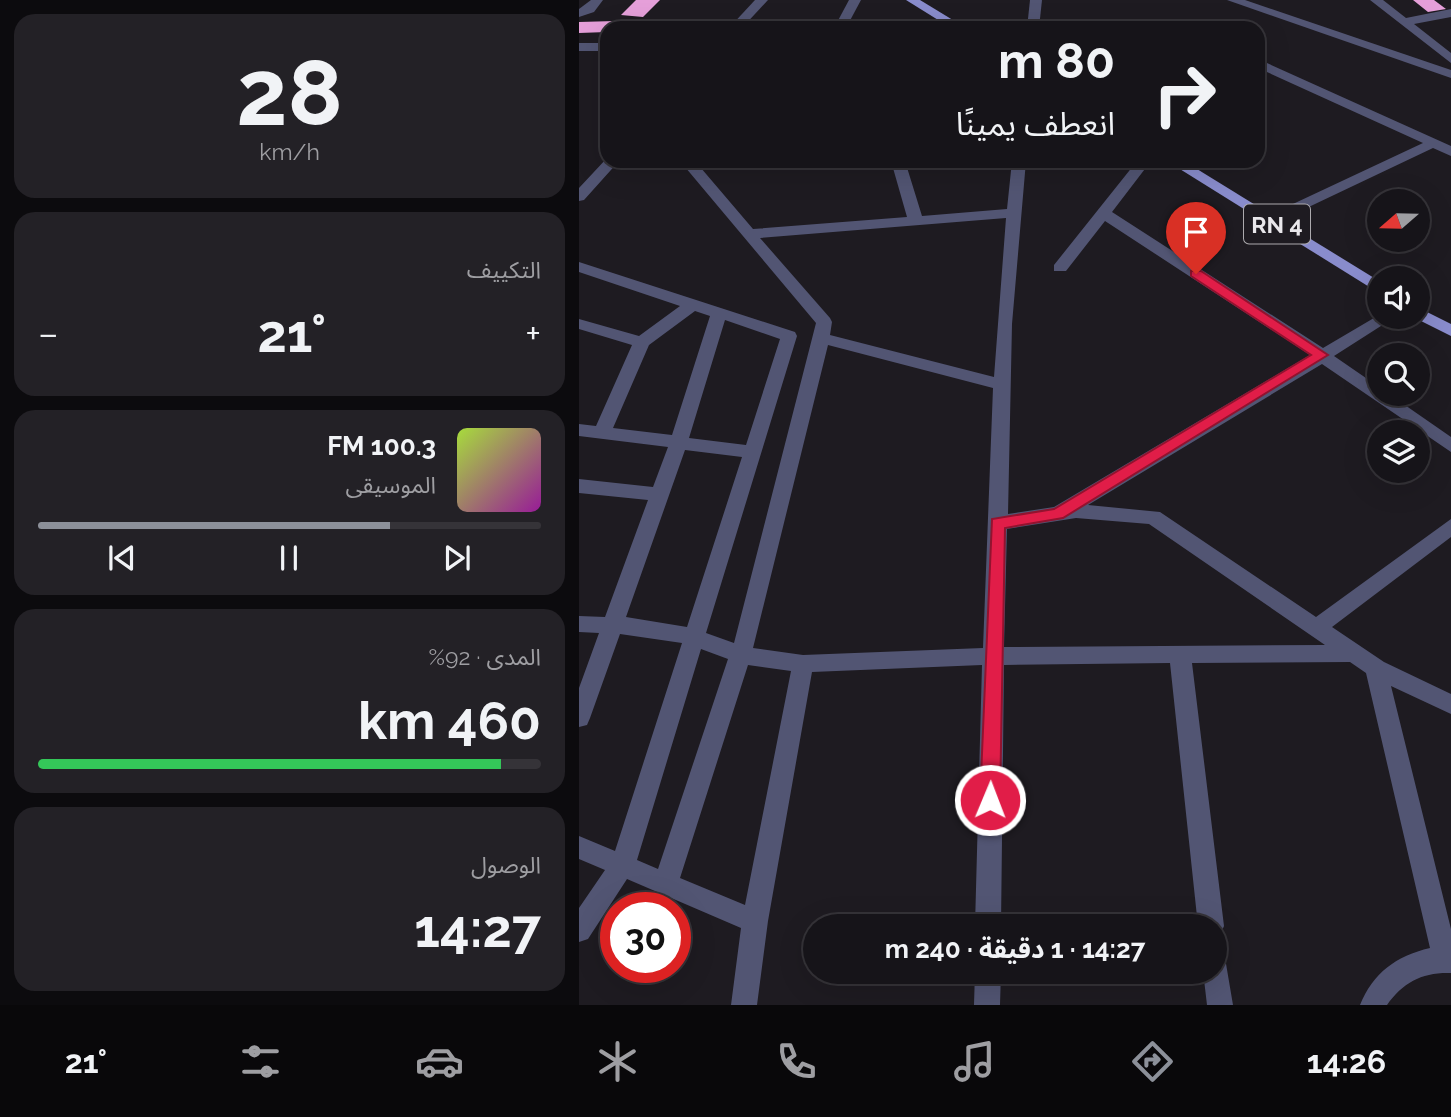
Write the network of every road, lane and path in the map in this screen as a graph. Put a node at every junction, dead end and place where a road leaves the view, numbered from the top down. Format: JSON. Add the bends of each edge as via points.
{"nodes":[{"id":1,"x":597,"y":0,"type":"edge"},
{"id":2,"x":762,"y":0,"type":"edge"},
{"id":3,"x":855,"y":0,"type":"edge"},
{"id":4,"x":912,"y":0,"type":"edge"},
{"id":5,"x":1036,"y":0,"type":"edge"},
{"id":6,"x":1233,"y":0,"type":"edge"},
{"id":7,"x":1376,"y":0,"type":"edge"},
{"id":8,"x":579,"y":13,"type":"edge"},
{"id":9,"x":1451,"y":13,"type":"edge"},
{"id":10,"x":742,"y":21,"type":"edge"},
{"id":11,"x":844,"y":21,"type":"edge"},
{"id":12,"x":948,"y":21,"type":"edge"},
{"id":13,"x":1034,"y":21,"type":"edge"},
{"id":14,"x":1403,"y":22,"type":"junction"},
{"id":15,"x":579,"y":47,"type":"edge"},
{"id":16,"x":600,"y":47,"type":"edge"},
{"id":17,"x":1451,"y":59,"type":"edge"},
{"id":18,"x":1265,"y":66,"type":"edge"},
{"id":19,"x":1451,"y":66,"type":"edge"},
{"id":20,"x":1431,"y":68,"type":"junction"},
{"id":21,"x":1451,"y":74,"type":"edge"},
{"id":22,"x":1433,"y":143,"type":"junction"},
{"id":23,"x":1451,"y":152,"type":"edge"},
{"id":24,"x":606,"y":168,"type":"edge"},
{"id":25,"x":693,"y":168,"type":"edge"},
{"id":26,"x":900,"y":168,"type":"edge"},
{"id":27,"x":1018,"y":168,"type":"edge"},
{"id":28,"x":1139,"y":168,"type":"edge"},
{"id":29,"x":1185,"y":168,"type":"edge"},
{"id":30,"x":579,"y":197,"type":"edge"},
{"id":31,"x":1014,"y":213,"type":"junction"},
{"id":32,"x":1104,"y":214,"type":"junction"},
{"id":33,"x":1270,"y":220,"type":"junction"},
{"id":34,"x":916,"y":221,"type":"junction"},
{"id":35,"x":749,"y":234,"type":"junction"},
{"id":36,"x":1060,"y":268,"type":"dead end"},
{"id":37,"x":586,"y":270,"type":"edge"},
{"id":38,"x":1367,"y":281,"type":"edge"},
{"id":39,"x":579,"y":284,"type":"edge"},
{"id":40,"x":692,"y":304,"type":"junction"},
{"id":41,"x":719,"y":313,"type":"junction"},
{"id":42,"x":1430,"y":319,"type":"edge"},
{"id":43,"x":579,"y":324,"type":"edge"},
{"id":44,"x":1367,"y":329,"type":"edge"},
{"id":45,"x":1451,"y":331,"type":"edge"},
{"id":46,"x":821,"y":338,"type":"junction"},
{"id":47,"x":642,"y":342,"type":"junction"},
{"id":48,"x":1321,"y":355,"type":"junction"},
{"id":49,"x":1002,"y":385,"type":"junction"},
{"id":50,"x":579,"y":430,"type":"edge"},
{"id":51,"x":602,"y":433,"type":"junction"},
{"id":52,"x":678,"y":444,"type":"junction"},
{"id":53,"x":1451,"y":446,"type":"edge"},
{"id":54,"x":753,"y":452,"type":"junction"},
{"id":55,"x":580,"y":489,"type":"edge"},
{"id":56,"x":660,"y":495,"type":"junction"},
{"id":57,"x":1058,"y":514,"type":"junction"},
{"id":58,"x":997,"y":523,"type":"junction"},
{"id":59,"x":1451,"y":526,"type":"edge"},
{"id":60,"x":579,"y":624,"type":"edge"},
{"id":61,"x":614,"y":625,"type":"junction"},
{"id":62,"x":1316,"y":628,"type":"junction"},
{"id":63,"x":695,"y":637,"type":"junction"},
{"id":64,"x":1353,"y":653,"type":"junction"},
{"id":65,"x":740,"y":655,"type":"junction"},
{"id":66,"x":1180,"y":655,"type":"junction"},
{"id":67,"x":993,"y":656,"type":"junction"},
{"id":68,"x":804,"y":664,"type":"junction"},
{"id":69,"x":1375,"y":668,"type":"junction"},
{"id":70,"x":1451,"y":705,"type":"edge"},
{"id":71,"x":579,"y":718,"type":"edge"},
{"id":72,"x":579,"y":847,"type":"edge"},
{"id":73,"x":623,"y":864,"type":"junction"},
{"id":74,"x":666,"y":883,"type":"junction"},
{"id":75,"x":988,"y":914,"type":"edge"},
{"id":76,"x":1210,"y":914,"type":"edge"},
{"id":77,"x":755,"y":921,"type":"junction"},
{"id":78,"x":579,"y":930,"type":"edge"},
{"id":79,"x":1448,"y":960,"type":"edge"},
{"id":80,"x":988,"y":984,"type":"edge"},
{"id":81,"x":1217,"y":984,"type":"edge"},
{"id":82,"x":744,"y":1005,"type":"edge"},
{"id":83,"x":987,"y":1005,"type":"edge"},
{"id":84,"x":1220,"y":1005,"type":"edge"},
{"id":85,"x":1373,"y":1005,"type":"edge"}],
"edges":[{"from":1,"to":8,"type":"street"},
{"from":2,"to":10,"type":"street"},
{"from":3,"to":11,"type":"street"},
{"from":4,"to":12,"type":"main road"},
{"from":5,"to":13,"type":"street"},
{"from":6,"to":20,"type":"street"},
{"from":7,"to":14,"type":"street"},
{"from":9,"to":14,"type":"street"},
{"from":14,"to":17,"type":"street"},
{"from":15,"to":16,"type":"street"},
{"from":18,"to":22,"type":"street"},
{"from":19,"to":20,"type":"street"},
{"from":20,"to":21,"type":"street"},
{"from":22,"to":23,"type":"street"},
{"from":22,"to":33,"type":"street"},
{"from":24,"to":30,"type":"street"},
{"from":25,"to":35,"type":"street"},
{"from":26,"to":34,"type":"street"},
{"from":27,"to":31,"type":"street"},
{"from":28,"to":32,"type":"street"},
{"from":29,"to":33,"type":"main road","number":"RN 4"},
{"from":31,"to":34,"type":"street"},
{"from":31,"to":49,"type":"street"},
{"from":32,"to":36,"type":"street"},
{"from":32,"to":48,"type":"street"},
{"from":33,"to":38,"type":"main road","number":"RN 4"},
{"from":34,"to":35,"type":"street"},
{"from":35,"to":46,"type":"street","via":[[824,322]]},
{"from":37,"to":39,"type":"street"},
{"from":37,"to":40,"type":"street"},
{"from":40,"to":41,"type":"street"},
{"from":40,"to":47,"type":"street"},
{"from":41,"to":52,"type":"street"},
{"from":41,"to":54,"type":"street","via":[[789,336]]},
{"from":42,"to":45,"type":"main road"},
{"from":43,"to":47,"type":"street"},
{"from":44,"to":48,"type":"street"},
{"from":46,"to":49,"type":"street"},
{"from":46,"to":65,"type":"street"},
{"from":47,"to":51,"type":"street"},
{"from":48,"to":53,"type":"street"},
{"from":48,"to":57,"type":"street"},
{"from":49,"to":58,"type":"street"},
{"from":50,"to":51,"type":"street"},
{"from":51,"to":52,"type":"street"},
{"from":52,"to":54,"type":"street"},
{"from":52,"to":56,"type":"street"},
{"from":54,"to":63,"type":"street"},
{"from":55,"to":56,"type":"street"},
{"from":56,"to":61,"type":"street"},
{"from":57,"to":58,"type":"street"},
{"from":57,"to":62,"type":"street","via":[[1076,511],[1153,517]]},
{"from":58,"to":67,"type":"street"},
{"from":59,"to":62,"type":"street"},
{"from":60,"to":61,"type":"street"},
{"from":61,"to":63,"type":"street"},
{"from":61,"to":71,"type":"street"},
{"from":62,"to":64,"type":"street"},
{"from":63,"to":65,"type":"street"},
{"from":63,"to":73,"type":"street"},
{"from":64,"to":66,"type":"street"},
{"from":64,"to":69,"type":"street"},
{"from":65,"to":68,"type":"street"},
{"from":65,"to":74,"type":"street"},
{"from":66,"to":67,"type":"street"},
{"from":66,"to":76,"type":"street"},
{"from":67,"to":68,"type":"street"},
{"from":67,"to":75,"type":"street"},
{"from":68,"to":77,"type":"street"},
{"from":69,"to":70,"type":"street"},
{"from":69,"to":79,"type":"street"},
{"from":72,"to":73,"type":"street"},
{"from":73,"to":74,"type":"street"},
{"from":73,"to":78,"type":"street"},
{"from":74,"to":77,"type":"street"},
{"from":77,"to":82,"type":"street"},
{"from":79,"to":85,"type":"street","via":[[1417,964],[1393,977]]},
{"from":80,"to":83,"type":"street"},
{"from":81,"to":84,"type":"street"}]}
